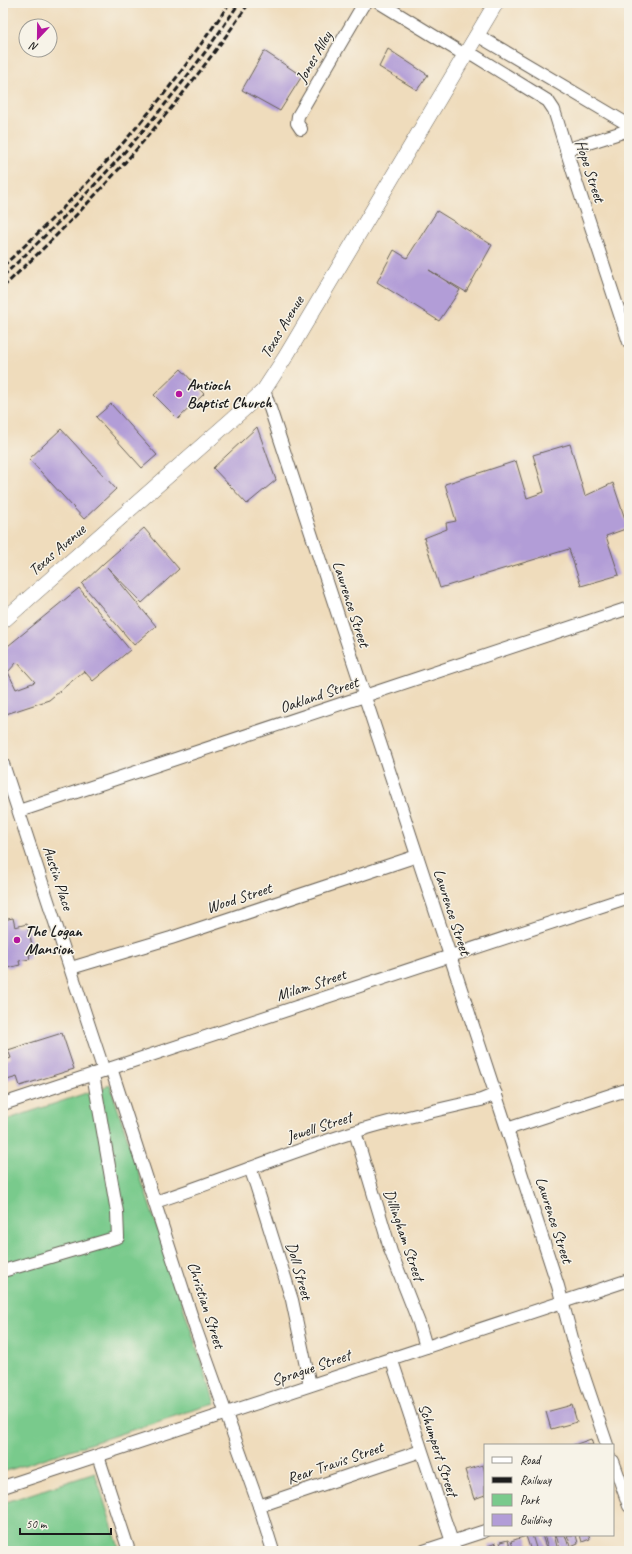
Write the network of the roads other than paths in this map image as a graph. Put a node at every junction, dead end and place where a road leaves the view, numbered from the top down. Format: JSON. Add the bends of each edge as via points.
{"nodes":[{"id":1,"x":366,"y":3,"type":"edge"},
{"id":2,"x":380,"y":3,"type":"edge"},
{"id":3,"x":496,"y":3,"type":"edge"},
{"id":4,"x":477,"y":35,"type":"junction"},
{"id":5,"x":466,"y":53,"type":"junction"},
{"id":6,"x":629,"y":125,"type":"edge"},
{"id":7,"x":301,"y":129,"type":"dead end"},
{"id":8,"x":629,"y":130,"type":"edge"},
{"id":9,"x":566,"y":150,"type":"junction"},
{"id":10,"x":629,"y":342,"type":"edge"},
{"id":11,"x":264,"y":390,"type":"junction"},
{"id":12,"x":629,"y":608,"type":"edge"},
{"id":13,"x":3,"y":621,"type":"edge"},
{"id":14,"x":364,"y":696,"type":"junction"},
{"id":15,"x":3,"y":764,"type":"edge"},
{"id":16,"x":19,"y":811,"type":"junction"},
{"id":17,"x":417,"y":856,"type":"junction"},
{"id":18,"x":629,"y":897,"type":"edge"},
{"id":19,"x":450,"y":956,"type":"junction"},
{"id":20,"x":71,"y":968,"type":"junction"},
{"id":21,"x":103,"y":1071,"type":"junction"},
{"id":22,"x":629,"y":1089,"type":"edge"},
{"id":23,"x":496,"y":1094,"type":"junction"},
{"id":24,"x":3,"y":1104,"type":"edge"},
{"id":25,"x":507,"y":1129,"type":"junction"},
{"id":26,"x":355,"y":1132,"type":"junction"},
{"id":27,"x":250,"y":1168,"type":"junction"},
{"id":28,"x":155,"y":1202,"type":"junction"},
{"id":29,"x":3,"y":1271,"type":"edge"},
{"id":30,"x":629,"y":1280,"type":"edge"},
{"id":31,"x":562,"y":1302,"type":"junction"},
{"id":32,"x":426,"y":1347,"type":"junction"},
{"id":33,"x":391,"y":1358,"type":"junction"},
{"id":34,"x":310,"y":1385,"type":"junction"},
{"id":35,"x":226,"y":1414,"type":"junction"},
{"id":36,"x":607,"y":1444,"type":"edge"},
{"id":37,"x":421,"y":1451,"type":"junction"},
{"id":38,"x":98,"y":1456,"type":"junction"},
{"id":39,"x":614,"y":1464,"type":"edge"},
{"id":40,"x":621,"y":1485,"type":"edge"},
{"id":41,"x":3,"y":1487,"type":"edge"},
{"id":42,"x":259,"y":1506,"type":"junction"},
{"id":43,"x":629,"y":1506,"type":"edge"},
{"id":44,"x":484,"y":1531,"type":"edge"},
{"id":45,"x":453,"y":1546,"type":"edge"},
{"id":46,"x":129,"y":1551,"type":"edge"},
{"id":47,"x":273,"y":1551,"type":"edge"},
{"id":48,"x":424,"y":1551,"type":"edge"}],
"edges":[{"from":1,"to":7,"type":"street","name":"Jones Alley","via":[[298,116],[297,123]]},
{"from":2,"to":5,"type":"street"},
{"from":3,"to":4,"type":"main road","name":"Texas Avenue"},
{"from":4,"to":5,"type":"main road","name":"Texas Avenue"},
{"from":4,"to":6,"type":"street"},
{"from":5,"to":9,"type":"street","name":"Hope Street","via":[[548,101],[554,110]]},
{"from":5,"to":11,"type":"main road","name":"Texas Avenue"},
{"from":8,"to":9,"type":"street"},
{"from":9,"to":10,"type":"street","name":"Hope Street"},
{"from":11,"to":13,"type":"main road","name":"Texas Avenue"},
{"from":11,"to":14,"type":"street","name":"Lawrence Street"},
{"from":12,"to":14,"type":"street","name":"Oakland Street"},
{"from":14,"to":16,"type":"street","name":"Oakland Street"},
{"from":14,"to":17,"type":"street","name":"Lawrence Street"},
{"from":15,"to":16,"type":"street","name":"Austin Place"},
{"from":16,"to":20,"type":"street","name":"Austin Place"},
{"from":17,"to":19,"type":"street","name":"Lawrence Street"},
{"from":17,"to":20,"type":"street","name":"Wood Street","via":[[171,938]]},
{"from":18,"to":19,"type":"street","name":"Milam Street"},
{"from":19,"to":21,"type":"street","name":"Milam Street"},
{"from":19,"to":23,"type":"street","name":"Lawrence Street"},
{"from":20,"to":21,"type":"street","name":"Austin Place"},
{"from":21,"to":24,"type":"street","name":"Milam Street"},
{"from":21,"to":28,"type":"street","name":"Christian Street"},
{"from":21,"to":29,"type":"street","via":[[110,1177],[117,1212],[118,1237]]},
{"from":22,"to":25,"type":"street"},
{"from":23,"to":25,"type":"street","name":"Lawrence Street"},
{"from":23,"to":26,"type":"street","name":"Jewell Street"},
{"from":25,"to":31,"type":"street","name":"Lawrence Street"},
{"from":26,"to":27,"type":"street","name":"Jewell Street"},
{"from":26,"to":32,"type":"street","name":"Dillingham Street","via":[[391,1252]]},
{"from":27,"to":28,"type":"street","name":"Jewell Street"},
{"from":27,"to":34,"type":"street","name":"Doll Street","via":[[292,1300]]},
{"from":28,"to":35,"type":"street","name":"Christian Street"},
{"from":30,"to":31,"type":"street","name":"Sprague Street"},
{"from":31,"to":32,"type":"street","name":"Sprague Street"},
{"from":31,"to":36,"type":"street","name":"Lawrence Street"},
{"from":32,"to":33,"type":"street","name":"Sprague Street"},
{"from":33,"to":34,"type":"street","name":"Sprague Street"},
{"from":33,"to":37,"type":"street","name":"Schumpert Street"},
{"from":34,"to":35,"type":"street","name":"Sprague Street"},
{"from":35,"to":38,"type":"street","name":"Sprague Street"},
{"from":35,"to":42,"type":"street","name":"Christian Street"},
{"from":37,"to":42,"type":"street","name":"Rear Travis Street"},
{"from":37,"to":45,"type":"street","name":"Schumpert Street"},
{"from":38,"to":41,"type":"street","name":"Sprague Street"},
{"from":38,"to":46,"type":"street"},
{"from":39,"to":40,"type":"street"},
{"from":40,"to":43,"type":"street"},
{"from":42,"to":47,"type":"street","name":"Christian Street"},
{"from":44,"to":45,"type":"street"},
{"from":45,"to":48,"type":"street"}]}
